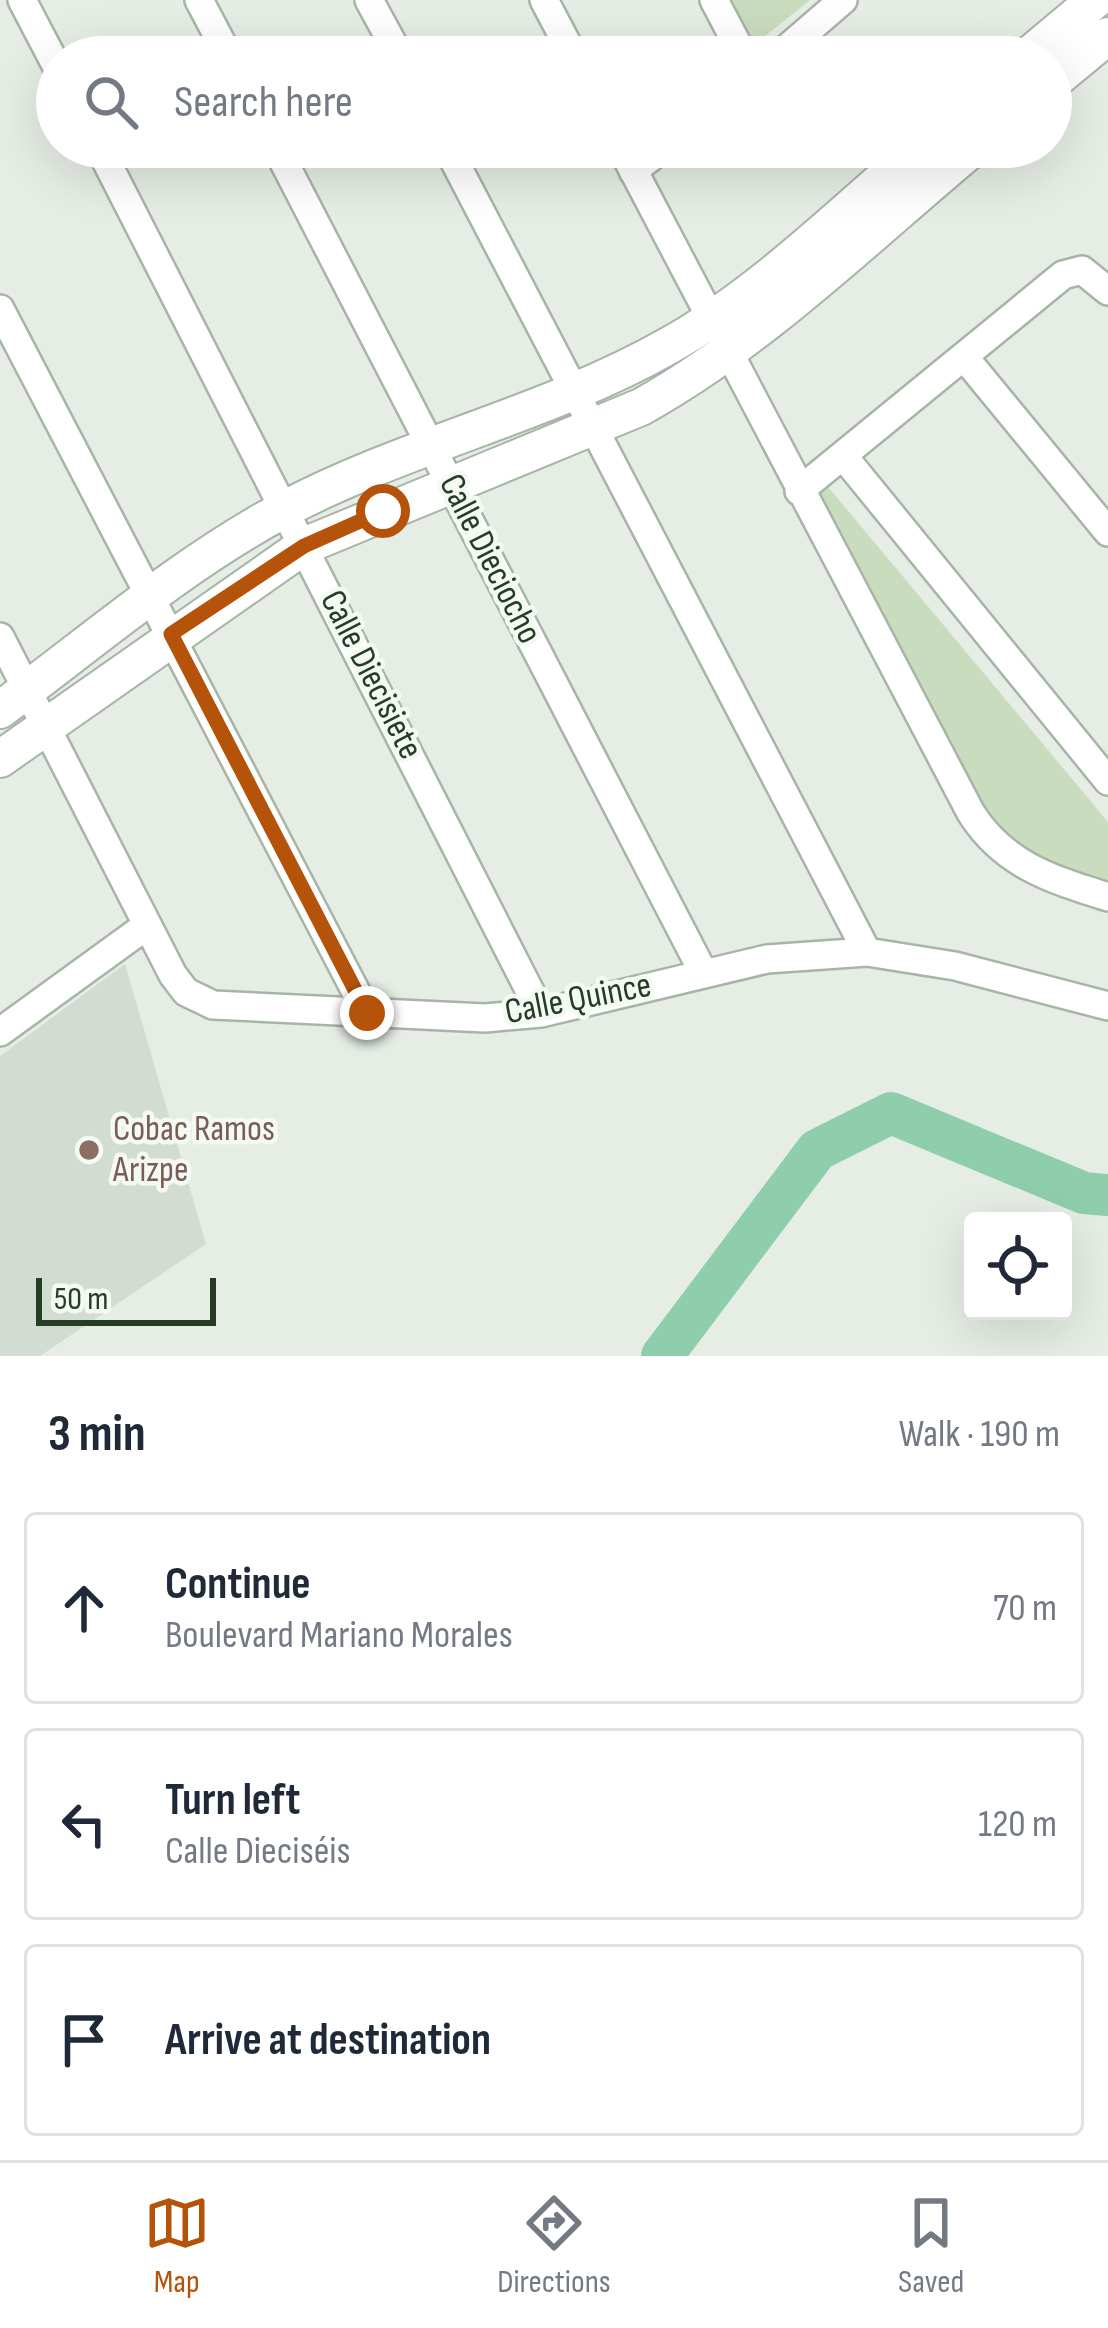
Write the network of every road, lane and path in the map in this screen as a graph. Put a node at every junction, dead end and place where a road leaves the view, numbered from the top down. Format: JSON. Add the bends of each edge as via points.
{"nodes":[{"id":1,"x":22,"y":0,"type":"edge"},
{"id":2,"x":200,"y":0,"type":"edge"},
{"id":3,"x":369,"y":0,"type":"edge"},
{"id":4,"x":544,"y":0,"type":"edge"},
{"id":5,"x":714,"y":0,"type":"edge"},
{"id":6,"x":843,"y":0,"type":"edge"},
{"id":7,"x":1095,"y":21,"type":"edge"},
{"id":8,"x":41,"y":36,"type":"edge"},
{"id":9,"x":218,"y":36,"type":"edge"},
{"id":10,"x":389,"y":36,"type":"edge"},
{"id":11,"x":563,"y":36,"type":"edge"},
{"id":12,"x":733,"y":36,"type":"edge"},
{"id":13,"x":801,"y":36,"type":"edge"},
{"id":14,"x":1067,"y":36,"type":"edge"},
{"id":15,"x":1072,"y":53,"type":"edge"},
{"id":16,"x":110,"y":168,"type":"edge"},
{"id":17,"x":287,"y":168,"type":"edge"},
{"id":18,"x":458,"y":168,"type":"edge"},
{"id":19,"x":632,"y":168,"type":"edge"},
{"id":20,"x":898,"y":168,"type":"edge"},
{"id":21,"x":946,"y":168,"type":"edge"},
{"id":22,"x":1108,"y":291,"type":"edge"},
{"id":23,"x":0,"y":308,"type":"edge"},
{"id":24,"x":719,"y":336,"type":"junction"},
{"id":25,"x":965,"y":358,"type":"junction"},
{"id":26,"x":576,"y":390,"type":"junction"},
{"id":27,"x":594,"y":427,"type":"junction"},
{"id":28,"x":433,"y":449,"type":"junction"},
{"id":29,"x":844,"y":457,"type":"junction"},
{"id":30,"x":451,"y":483,"type":"junction"},
{"id":31,"x":799,"y":491,"type":"junction"},
{"id":32,"x":286,"y":508,"type":"junction"},
{"id":33,"x":1108,"y":532,"type":"edge"},
{"id":34,"x":304,"y":546,"type":"junction"},
{"id":35,"x":151,"y":598,"type":"junction"},
{"id":36,"x":171,"y":634,"type":"junction"},
{"id":37,"x":0,"y":637,"type":"edge"},
{"id":38,"x":14,"y":700,"type":"edge"},
{"id":39,"x":47,"y":727,"type":"junction"},
{"id":40,"x":0,"y":759,"type":"edge"},
{"id":41,"x":1108,"y":781,"type":"edge"},
{"id":42,"x":1108,"y":897,"type":"edge"},
{"id":43,"x":146,"y":926,"type":"junction"},
{"id":44,"x":867,"y":952,"type":"junction"},
{"id":45,"x":703,"y":972,"type":"junction"},
{"id":46,"x":1108,"y":1006,"type":"edge"},
{"id":47,"x":367,"y":1013,"type":"junction"},
{"id":48,"x":541,"y":1013,"type":"junction"},
{"id":49,"x":0,"y":1032,"type":"edge"}],
"edges":[{"from":1,"to":8,"type":"street"},
{"from":2,"to":9,"type":"street"},
{"from":3,"to":10,"type":"street"},
{"from":4,"to":11,"type":"street"},
{"from":5,"to":12,"type":"street"},
{"from":6,"to":13,"type":"street"},
{"from":7,"to":14,"type":"street"},
{"from":7,"to":15,"type":"street"},
{"from":16,"to":32,"type":"street","name":"Calle Diecisiete"},
{"from":17,"to":28,"type":"street","name":"Calle Dieciocho"},
{"from":18,"to":26,"type":"street"},
{"from":19,"to":24,"type":"street"},
{"from":20,"to":24,"type":"street"},
{"from":21,"to":24,"type":"street"},
{"from":22,"to":25,"type":"street","via":[[1082,270],[1063,275]]},
{"from":23,"to":35,"type":"street"},
{"from":24,"to":26,"type":"street"},
{"from":24,"to":27,"type":"street","via":[[679,386]]},
{"from":24,"to":31,"type":"street"},
{"from":25,"to":29,"type":"street"},
{"from":25,"to":33,"type":"street"},
{"from":26,"to":27,"type":"street"},
{"from":26,"to":28,"type":"street"},
{"from":27,"to":30,"type":"street"},
{"from":27,"to":44,"type":"street"},
{"from":28,"to":30,"type":"street","name":"Calle Dieciocho"},
{"from":28,"to":32,"type":"street"},
{"from":29,"to":31,"type":"street"},
{"from":29,"to":41,"type":"street"},
{"from":30,"to":34,"type":"street"},
{"from":30,"to":45,"type":"street","name":"Calle Dieciocho"},
{"from":31,"to":42,"type":"street","via":[[986,837],[1026,868]]},
{"from":32,"to":34,"type":"street","name":"Calle Diecisiete"},
{"from":32,"to":35,"type":"street"},
{"from":34,"to":36,"type":"street"},
{"from":34,"to":48,"type":"street","name":"Calle Diecisiete"},
{"from":35,"to":36,"type":"street"},
{"from":35,"to":38,"type":"street"},
{"from":36,"to":39,"type":"street"},
{"from":36,"to":47,"type":"street"},
{"from":37,"to":38,"type":"street","name":"Calle Quince"},
{"from":38,"to":39,"type":"street","name":"Calle Quince"},
{"from":39,"to":40,"type":"street"},
{"from":39,"to":43,"type":"street","name":"Calle Quince"},
{"from":43,"to":47,"type":"street","name":"Calle Quince","via":[[173,975],[200,1000]]},
{"from":43,"to":49,"type":"street"},
{"from":44,"to":45,"type":"street","name":"Calle Quince","via":[[767,958]]},
{"from":44,"to":46,"type":"street","name":"Calle Quince"},
{"from":45,"to":48,"type":"street","name":"Calle Quince"},
{"from":47,"to":48,"type":"street","name":"Calle Quince"}]}
